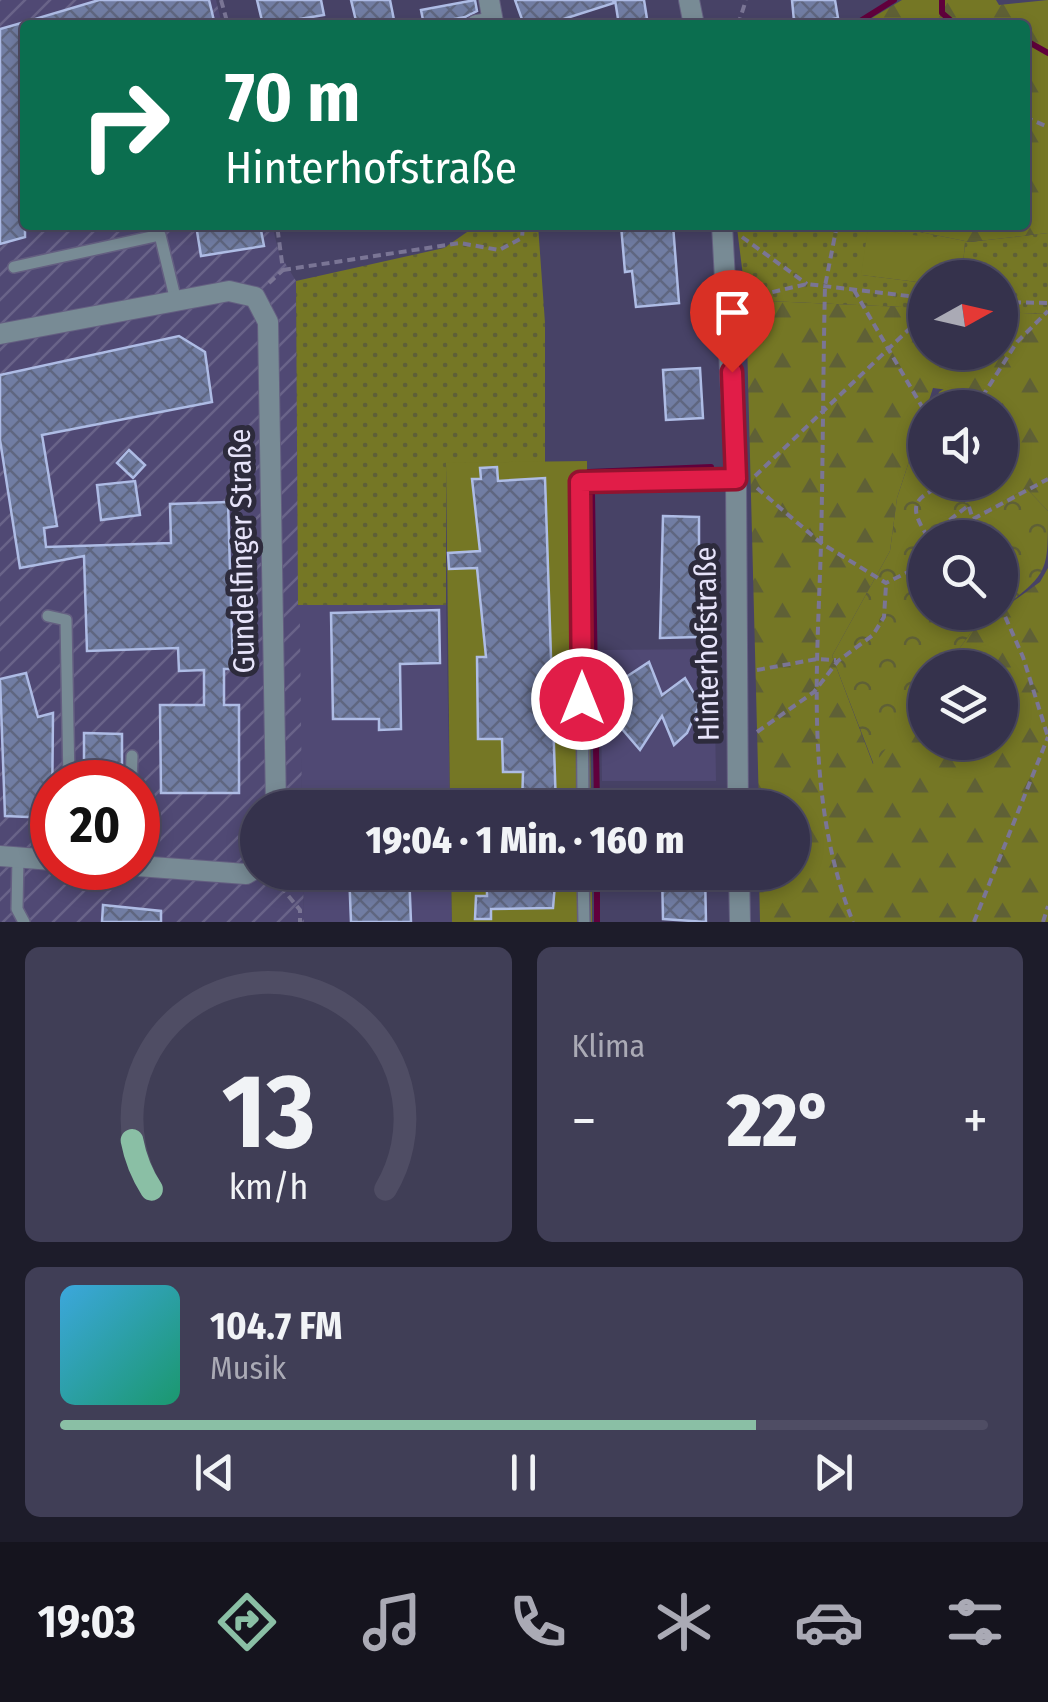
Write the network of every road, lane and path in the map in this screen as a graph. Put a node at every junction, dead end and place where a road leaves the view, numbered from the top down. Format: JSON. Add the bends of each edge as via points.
{"nodes":[{"id":1,"x":278,"y":230,"type":"edge"},
{"id":2,"x":523,"y":230,"type":"edge"},
{"id":3,"x":722,"y":230,"type":"edge"},
{"id":4,"x":728,"y":230,"type":"edge"},
{"id":5,"x":837,"y":230,"type":"edge"},
{"id":6,"x":14,"y":267,"type":"dead end"},
{"id":7,"x":282,"y":270,"type":"junction"},
{"id":8,"x":806,"y":284,"type":"junction"},
{"id":9,"x":825,"y":286,"type":"junction"},
{"id":10,"x":854,"y":290,"type":"junction"},
{"id":11,"x":255,"y":296,"type":"junction"},
{"id":12,"x":908,"y":296,"type":"edge"},
{"id":13,"x":176,"y":301,"type":"junction"},
{"id":14,"x":729,"y":302,"type":"junction"},
{"id":15,"x":1018,"y":302,"type":"edge"},
{"id":16,"x":1048,"y":303,"type":"edge"},
{"id":17,"x":1048,"y":311,"type":"edge"},
{"id":18,"x":908,"y":329,"type":"edge"},
{"id":19,"x":0,"y":334,"type":"edge"},
{"id":20,"x":888,"y":346,"type":"junction"},
{"id":21,"x":913,"y":390,"type":"edge"},
{"id":22,"x":986,"y":390,"type":"edge"},
{"id":23,"x":822,"y":414,"type":"junction"},
{"id":24,"x":736,"y":479,"type":"junction"},
{"id":25,"x":1048,"y":479,"type":"edge"},
{"id":26,"x":966,"y":500,"type":"edge"},
{"id":27,"x":968,"y":505,"type":"junction"},
{"id":28,"x":973,"y":519,"type":"joint"},
{"id":29,"x":950,"y":520,"type":"edge"},
{"id":30,"x":821,"y":543,"type":"junction"},
{"id":31,"x":908,"y":572,"type":"edge"},
{"id":32,"x":886,"y":583,"type":"junction"},
{"id":33,"x":48,"y":616,"type":"dead end"},
{"id":34,"x":1012,"y":630,"type":"edge"},
{"id":35,"x":816,"y":659,"type":"junction"},
{"id":36,"x":838,"y":660,"type":"junction"},
{"id":37,"x":737,"y":674,"type":"junction"},
{"id":38,"x":814,"y":692,"type":"junction"},
{"id":39,"x":738,"y":734,"type":"junction"},
{"id":40,"x":1048,"y":737,"type":"edge"},
{"id":41,"x":132,"y":756,"type":"dead end"},
{"id":42,"x":69,"y":760,"type":"edge"},
{"id":43,"x":132,"y":760,"type":"edge"},
{"id":44,"x":276,"y":790,"type":"edge"},
{"id":45,"x":583,"y":790,"type":"edge"},
{"id":46,"x":738,"y":790,"type":"edge"},
{"id":47,"x":9,"y":856,"type":"edge"},
{"id":48,"x":160,"y":868,"type":"edge"},
{"id":49,"x":240,"y":874,"type":"edge"},
{"id":50,"x":284,"y":890,"type":"edge"},
{"id":51,"x":583,"y":890,"type":"edge"},
{"id":52,"x":739,"y":890,"type":"edge"},
{"id":53,"x":1048,"y":906,"type":"edge"},
{"id":54,"x":24,"y":922,"type":"edge"},
{"id":55,"x":300,"y":922,"type":"edge"},
{"id":56,"x":584,"y":922,"type":"edge"},
{"id":57,"x":740,"y":922,"type":"edge"},
{"id":58,"x":853,"y":922,"type":"edge"},
{"id":59,"x":974,"y":922,"type":"edge"},
{"id":60,"x":1043,"y":922,"type":"edge"}],
"edges":[{"from":1,"to":7,"type":"path"},
{"from":2,"to":7,"type":"path","via":[[522,238],[499,250],[460,243]]},
{"from":3,"to":14,"type":"street","name":"Hinterhofstraße"},
{"from":4,"to":8,"type":"path"},
{"from":5,"to":9,"type":"path"},
{"from":6,"to":13,"type":"lane","via":[[160,235]]},
{"from":7,"to":11,"type":"path"},
{"from":8,"to":9,"type":"path"},
{"from":8,"to":14,"type":"path"},
{"from":9,"to":10,"type":"path"},
{"from":9,"to":23,"type":"path"},
{"from":10,"to":12,"type":"path"},
{"from":10,"to":20,"type":"path"},
{"from":11,"to":13,"type":"street","via":[[229,291]]},
{"from":11,"to":44,"type":"street","name":"Gundelfinger Straße","via":[[268,322]]},
{"from":13,"to":19,"type":"street"},
{"from":14,"to":24,"type":"street","name":"Hinterhofstraße"},
{"from":15,"to":16,"type":"path"},
{"from":17,"to":22,"type":"path","via":[[1017,342]]},
{"from":18,"to":20,"type":"path"},
{"from":20,"to":21,"type":"path"},
{"from":20,"to":23,"type":"path"},
{"from":23,"to":30,"type":"path"},
{"from":23,"to":30,"type":"path","via":[[751,480]]},
{"from":24,"to":37,"type":"street","name":"Hinterhofstraße"},
{"from":24,"to":45,"type":"lane","via":[[580,482]]},
{"from":25,"to":28,"type":"path"},
{"from":26,"to":27,"type":"path"},
{"from":27,"to":28,"type":"path"},
{"from":27,"to":29,"type":"path"},
{"from":30,"to":32,"type":"path"},
{"from":30,"to":35,"type":"path"},
{"from":31,"to":32,"type":"path"},
{"from":32,"to":36,"type":"path","via":[[884,617],[873,635]]},
{"from":33,"to":42,"type":"lane","via":[[66,620]]},
{"from":34,"to":40,"type":"path"},
{"from":35,"to":36,"type":"path"},
{"from":35,"to":37,"type":"path"},
{"from":35,"to":38,"type":"path"},
{"from":36,"to":38,"type":"path"},
{"from":37,"to":39,"type":"street","name":"Hinterhofstraße"},
{"from":38,"to":39,"type":"path","via":[[759,732]]},
{"from":38,"to":58,"type":"path","via":[[824,820]]},
{"from":39,"to":46,"type":"street","name":"Hinterhofstraße"},
{"from":40,"to":59,"type":"path"},
{"from":41,"to":43,"type":"lane"},
{"from":47,"to":54,"type":"lane"},
{"from":48,"to":49,"type":"street"},
{"from":50,"to":55,"type":"path","via":[[300,910]]},
{"from":51,"to":56,"type":"lane"},
{"from":52,"to":57,"type":"street"},
{"from":53,"to":60,"type":"path"}]}
